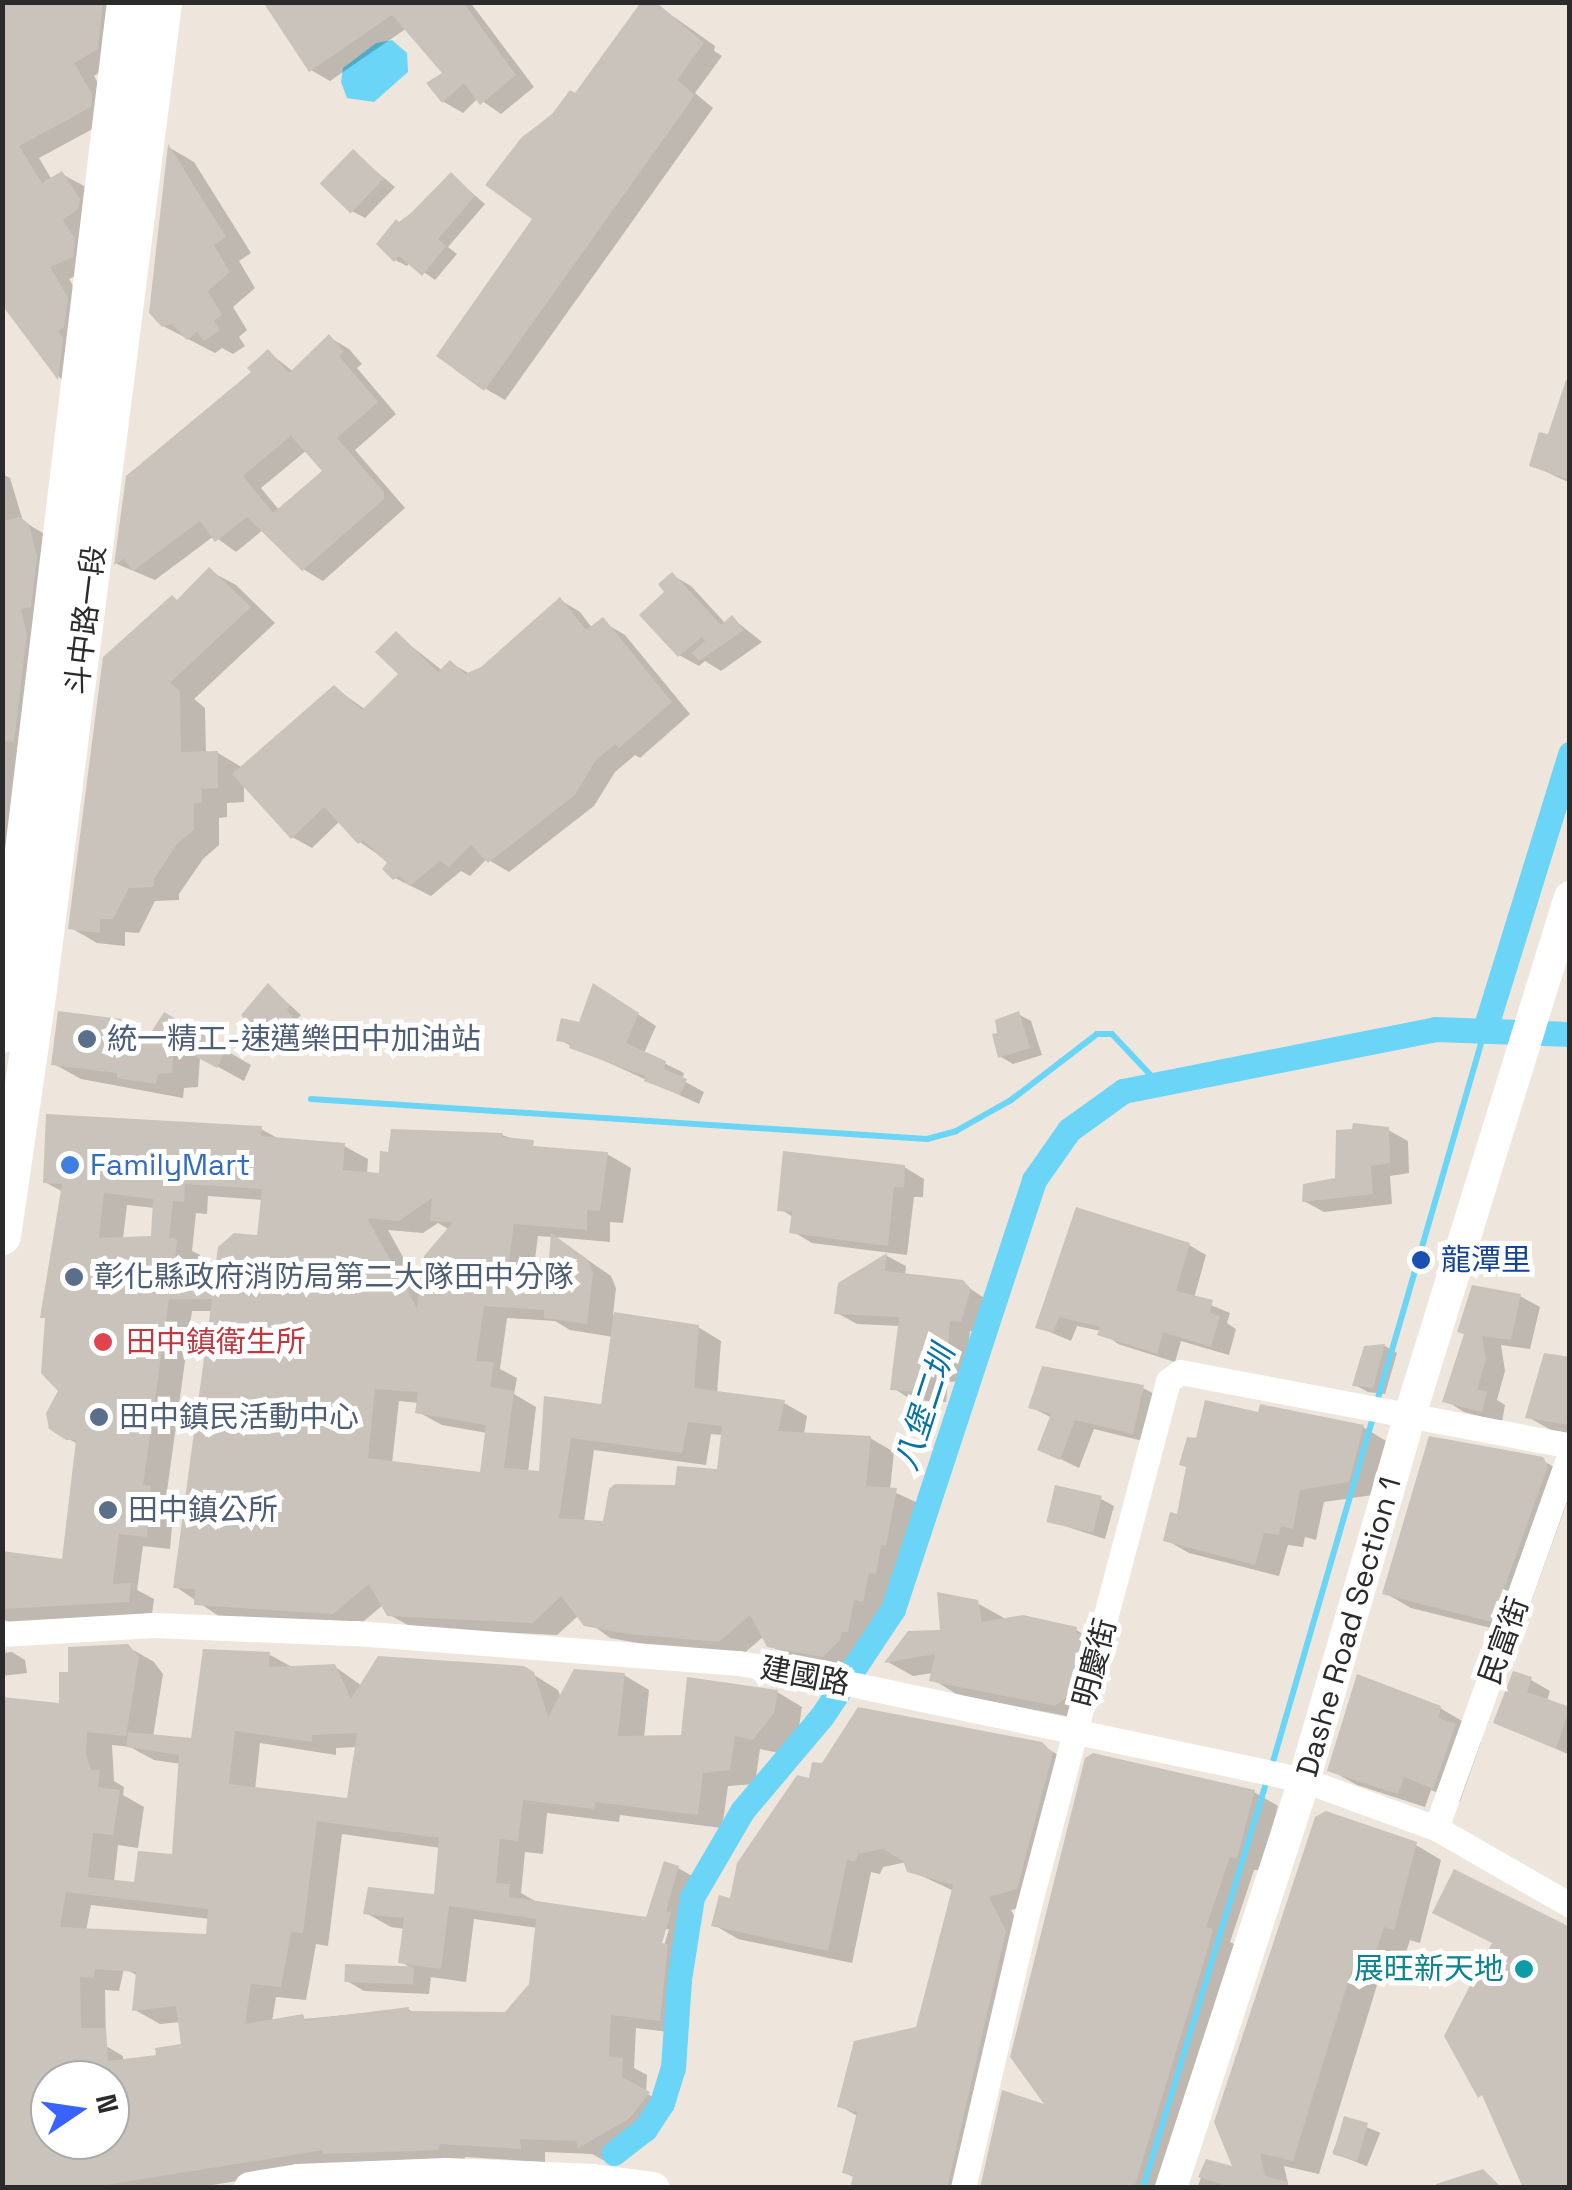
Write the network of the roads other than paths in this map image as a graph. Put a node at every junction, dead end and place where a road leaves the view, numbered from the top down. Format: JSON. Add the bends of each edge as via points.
{"nodes":[{"id":1,"x":126,"y":2,"type":"edge"},
{"id":2,"x":163,"y":2,"type":"edge"},
{"id":3,"x":1570,"y":897,"type":"edge"},
{"id":4,"x":24,"y":986,"type":"junction"},
{"id":5,"x":2,"y":1034,"type":"edge"},
{"id":6,"x":10,"y":1144,"type":"edge"},
{"id":7,"x":2,"y":1236,"type":"edge"},
{"id":8,"x":1410,"y":1415,"type":"junction"},
{"id":9,"x":1570,"y":1446,"type":"edge"},
{"id":10,"x":1570,"y":1454,"type":"edge"},
{"id":11,"x":2,"y":1634,"type":"edge"},
{"id":12,"x":1076,"y":1734,"type":"junction"},
{"id":13,"x":1304,"y":1780,"type":"junction"},
{"id":14,"x":1436,"y":1828,"type":"junction"},
{"id":15,"x":1570,"y":1905,"type":"edge"},
{"id":16,"x":554,"y":2183,"type":"edge"},
{"id":17,"x":250,"y":2188,"type":"edge"},
{"id":18,"x":653,"y":2188,"type":"edge"},
{"id":19,"x":963,"y":2188,"type":"edge"},
{"id":20,"x":1172,"y":2188,"type":"edge"}],
"edges":[{"from":1,"to":4,"type":"main road","name":"斗中路一段"},
{"from":2,"to":4,"type":"main road","name":"斗中路一段"},
{"from":3,"to":8,"type":"street","name":"Dashe Road Section 1"},
{"from":4,"to":5,"type":"main road","name":"斗中路一段"},
{"from":4,"to":6,"type":"main road","name":"斗中路一段"},
{"from":6,"to":7,"type":"main road","name":"斗中路一段"},
{"from":8,"to":9,"type":"street","name":"明慶街"},
{"from":8,"to":12,"type":"street","name":"明慶街","via":[[1180,1372],[1168,1381]]},
{"from":8,"to":13,"type":"street","name":"Dashe Road Section 1"},
{"from":10,"to":14,"type":"street","name":"民富街"},
{"from":11,"to":12,"type":"street","name":"建國路","via":[[154,1625],[301,1630],[721,1662]]},
{"from":12,"to":13,"type":"street","name":"建國路"},
{"from":12,"to":19,"type":"street","name":"明慶街"},
{"from":13,"to":14,"type":"street","name":"建國路"},
{"from":13,"to":20,"type":"street","name":"Dashe Road Section 1"},
{"from":14,"to":15,"type":"street","name":"建國路"},
{"from":16,"to":17,"type":"street","via":[[371,2176]]},
{"from":16,"to":18,"type":"street"}]}
